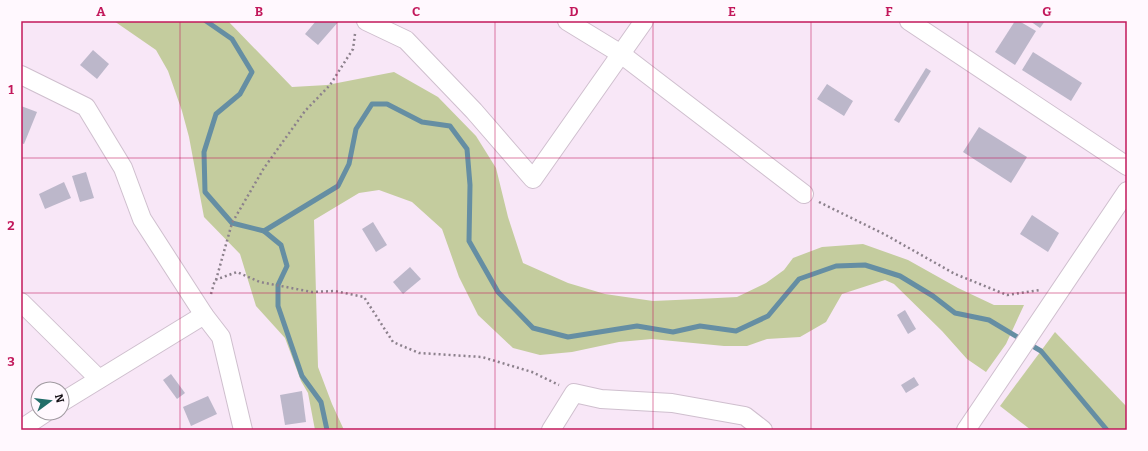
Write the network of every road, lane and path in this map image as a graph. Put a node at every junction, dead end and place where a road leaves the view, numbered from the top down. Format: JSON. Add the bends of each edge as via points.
{"nodes":[{"id":1,"x":567,"y":21,"type":"edge"},
{"id":2,"x":644,"y":21,"type":"edge"},
{"id":3,"x":909,"y":21,"type":"edge"},
{"id":4,"x":361,"y":24,"type":"edge"},
{"id":5,"x":621,"y":54,"type":"junction"},
{"id":6,"x":21,"y":75,"type":"edge"},
{"id":7,"x":1127,"y":166,"type":"edge"},
{"id":8,"x":1127,"y":191,"type":"edge"},
{"id":9,"x":804,"y":194,"type":"joint"},
{"id":10,"x":215,"y":280,"type":"junction"},
{"id":11,"x":1060,"y":288,"type":"junction"},
{"id":12,"x":21,"y":302,"type":"edge"},
{"id":13,"x":204,"y":315,"type":"junction"},
{"id":14,"x":99,"y":379,"type":"junction"},
{"id":15,"x":574,"y":393,"type":"junction"},
{"id":16,"x":70,"y":397,"type":"edge"},
{"id":17,"x":32,"y":421,"type":"edge"},
{"id":18,"x":741,"y":423,"type":"edge"},
{"id":19,"x":21,"y":428,"type":"edge"},
{"id":20,"x":243,"y":430,"type":"edge"},
{"id":21,"x":551,"y":430,"type":"edge"},
{"id":22,"x":764,"y":430,"type":"edge"},
{"id":23,"x":966,"y":430,"type":"edge"}],
"edges":[{"from":1,"to":5,"type":"street"},
{"from":2,"to":5,"type":"street"},
{"from":3,"to":7,"type":"street"},
{"from":4,"to":5,"type":"street","via":[[406,40],[534,178]]},
{"from":4,"to":10,"type":"path","via":[[353,49],[330,85],[305,111],[264,168],[232,223]]},
{"from":5,"to":9,"type":"street"},
{"from":6,"to":13,"type":"street","via":[[86,107],[123,168],[142,219]]},
{"from":8,"to":11,"type":"street"},
{"from":9,"to":11,"type":"path","via":[[884,234],[955,274],[1006,295]]},
{"from":10,"to":13,"type":"path"},
{"from":10,"to":15,"type":"path","via":[[237,272],[260,282],[312,292],[335,291],[364,297],[393,342],[419,352],[482,357],[532,372]]},
{"from":11,"to":23,"type":"street"},
{"from":12,"to":14,"type":"street"},
{"from":13,"to":14,"type":"street"},
{"from":13,"to":20,"type":"street","via":[[221,337]]},
{"from":14,"to":16,"type":"street"},
{"from":15,"to":18,"type":"street","via":[[601,399],[672,403]]},
{"from":15,"to":21,"type":"street"},
{"from":17,"to":19,"type":"street"},
{"from":18,"to":22,"type":"street"}]}
